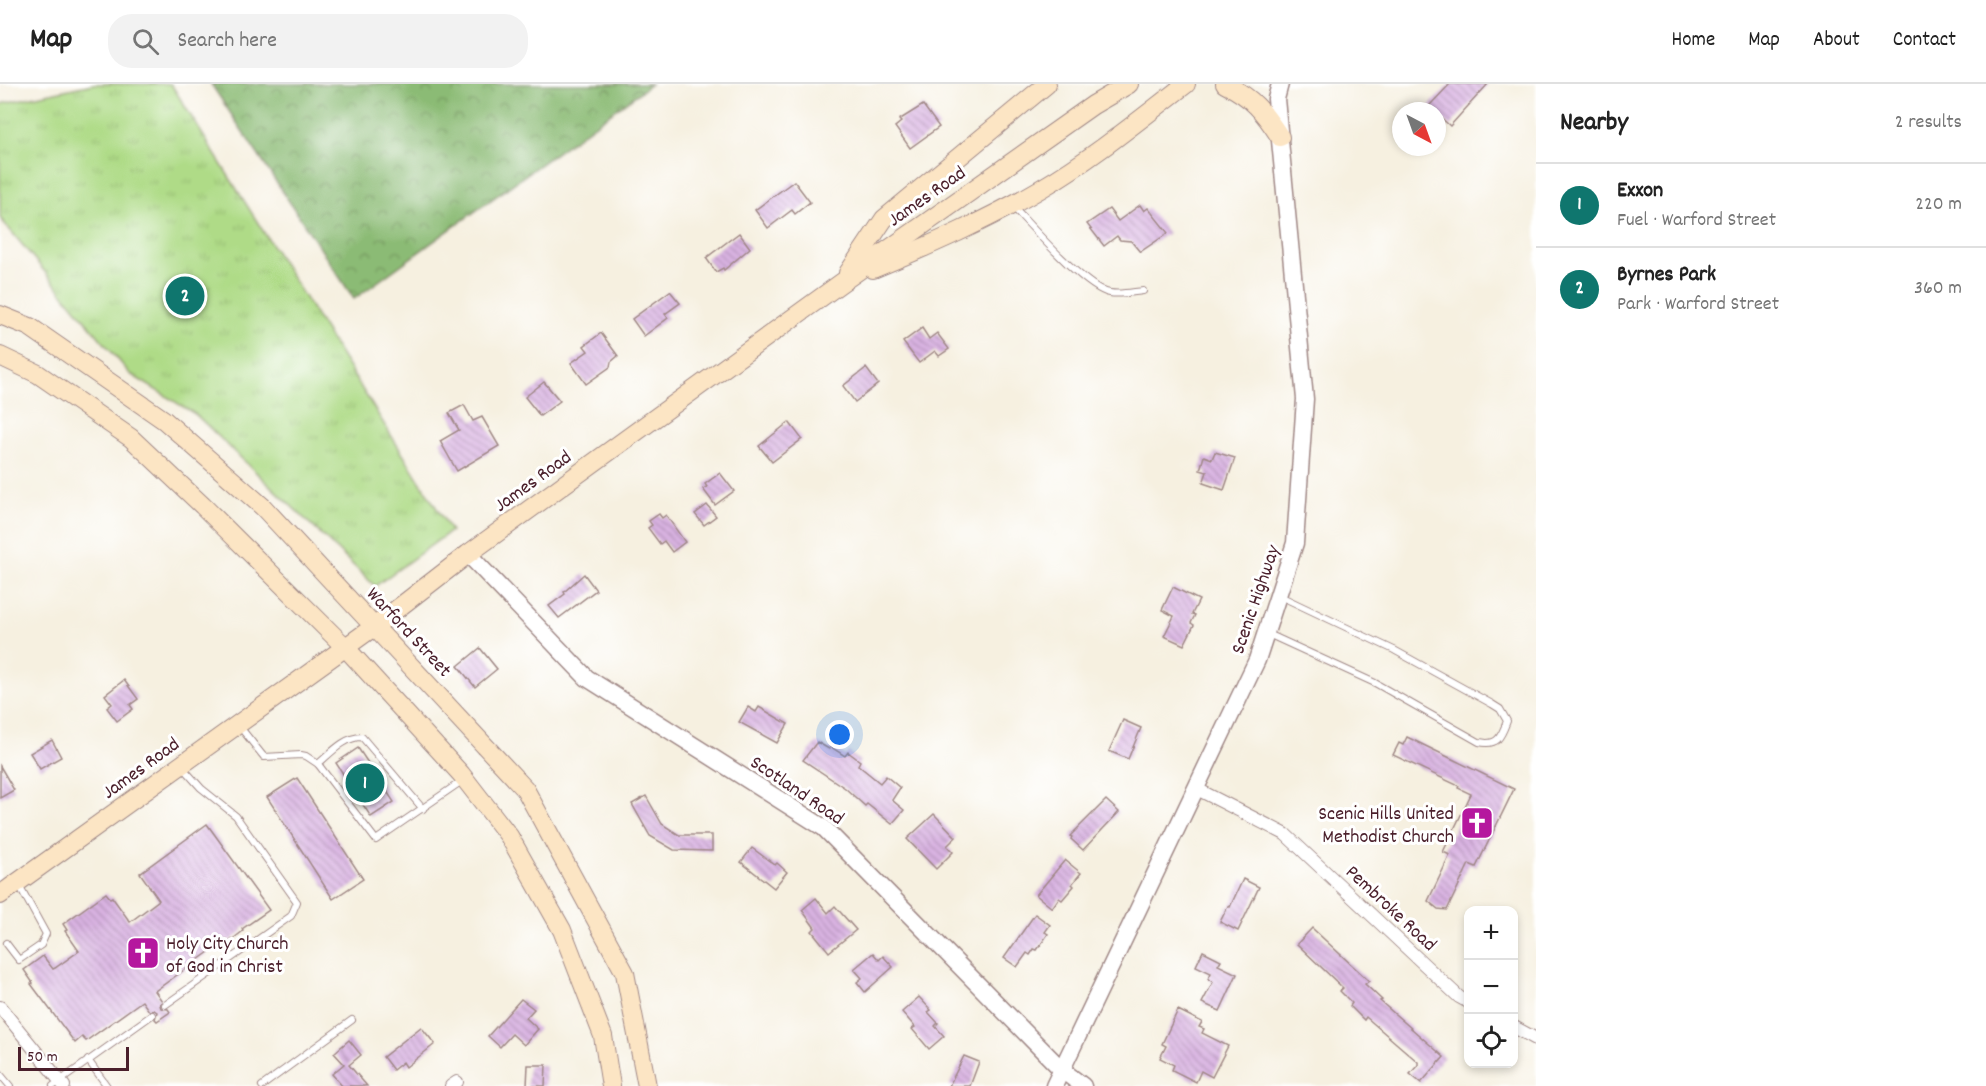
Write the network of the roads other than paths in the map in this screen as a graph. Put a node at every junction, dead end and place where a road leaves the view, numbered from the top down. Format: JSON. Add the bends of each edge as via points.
{"nodes":[{"id":1,"x":1047,"y":84,"type":"edge"},
{"id":2,"x":1110,"y":84,"type":"edge"},
{"id":3,"x":1129,"y":84,"type":"edge"},
{"id":4,"x":1186,"y":84,"type":"edge"},
{"id":5,"x":1225,"y":84,"type":"edge"},
{"id":6,"x":1280,"y":84,"type":"edge"},
{"id":7,"x":1093,"y":105,"type":"junction"},
{"id":8,"x":1280,"y":137,"type":"junction"},
{"id":9,"x":1011,"y":205,"type":"junction"},
{"id":10,"x":841,"y":283,"type":"junction"},
{"id":11,"x":1143,"y":291,"type":"dead end"},
{"id":12,"x":0,"y":315,"type":"edge"},
{"id":13,"x":0,"y":356,"type":"edge"},
{"id":14,"x":468,"y":554,"type":"junction"},
{"id":15,"x":1278,"y":595,"type":"junction"},
{"id":16,"x":375,"y":626,"type":"junction"},
{"id":17,"x":1265,"y":633,"type":"junction"},
{"id":18,"x":345,"y":646,"type":"junction"},
{"id":19,"x":238,"y":724,"type":"junction"},
{"id":20,"x":318,"y":764,"type":"junction"},
{"id":21,"x":180,"y":765,"type":"junction"},
{"id":22,"x":465,"y":779,"type":"junction"},
{"id":23,"x":1195,"y":788,"type":"junction"},
{"id":24,"x":423,"y":809,"type":"junction"},
{"id":25,"x":18,"y":882,"type":"junction"},
{"id":26,"x":0,"y":895,"type":"edge"},
{"id":27,"x":6,"y":943,"type":"dead end"},
{"id":28,"x":1464,"y":1000,"type":"edge"},
{"id":29,"x":165,"y":1005,"type":"dead end"},
{"id":30,"x":0,"y":1007,"type":"edge"},
{"id":31,"x":152,"y":1014,"type":"dead end"},
{"id":32,"x":352,"y":1020,"type":"dead end"},
{"id":33,"x":1518,"y":1029,"type":"edge"},
{"id":34,"x":1536,"y":1039,"type":"edge"},
{"id":35,"x":88,"y":1060,"type":"junction"},
{"id":36,"x":1062,"y":1070,"type":"junction"},
{"id":37,"x":0,"y":1074,"type":"edge"},
{"id":38,"x":59,"y":1084,"type":"edge"},
{"id":39,"x":10,"y":1086,"type":"edge"},
{"id":40,"x":107,"y":1086,"type":"edge"},
{"id":41,"x":262,"y":1086,"type":"edge"},
{"id":42,"x":611,"y":1086,"type":"edge"},
{"id":43,"x":647,"y":1086,"type":"edge"},
{"id":44,"x":1054,"y":1086,"type":"edge"},
{"id":45,"x":1083,"y":1086,"type":"edge"}],
"edges":[{"from":1,"to":10,"type":"main road","via":[[884,219]]},
{"from":2,"to":7,"type":"main road","name":"James Road"},
{"from":3,"to":7,"type":"main road","name":"James Road"},
{"from":4,"to":9,"type":"main road","via":[[1043,188]]},
{"from":5,"to":8,"type":"main road","via":[[1244,93],[1262,109]]},
{"from":6,"to":8,"type":"street","name":"Scenic Highway","via":[[1276,99]]},
{"from":7,"to":10,"type":"main road","name":"James Road"},
{"from":8,"to":15,"type":"street","name":"Scenic Highway","via":[[1305,399],[1295,543]]},
{"from":9,"to":10,"type":"main road","via":[[952,236]]},
{"from":9,"to":11,"type":"lane","via":[[1086,279],[1109,293]]},
{"from":10,"to":14,"type":"main road","name":"James Road"},
{"from":12,"to":16,"type":"main road","name":"Warford Street","via":[[30,327],[164,420],[263,507]]},
{"from":13,"to":18,"type":"main road","via":[[38,374],[131,438]]},
{"from":14,"to":16,"type":"main road","name":"James Road"},
{"from":14,"to":36,"type":"street","name":"Scotland Road","via":[[587,678],[824,828]]},
{"from":15,"to":17,"type":"street","name":"Scenic Highway"},
{"from":15,"to":17,"type":"lane","via":[[1394,650],[1492,704],[1507,721],[1502,734],[1489,744],[1479,742],[1375,683]]},
{"from":16,"to":18,"type":"main road","name":"James Road"},
{"from":16,"to":43,"type":"main road","name":"Warford Street","via":[[525,789],[625,973]]},
{"from":17,"to":23,"type":"street","name":"Scenic Highway","via":[[1257,660]]},
{"from":18,"to":19,"type":"main road","name":"James Road"},
{"from":18,"to":22,"type":"main road"},
{"from":19,"to":20,"type":"lane","via":[[264,757],[301,755]]},
{"from":19,"to":21,"type":"main road","name":"James Road"},
{"from":20,"to":24,"type":"lane","via":[[342,743],[362,737]]},
{"from":20,"to":24,"type":"lane","via":[[376,840]]},
{"from":21,"to":25,"type":"main road","name":"James Road"},
{"from":21,"to":29,"type":"lane","via":[[236,816],[297,902],[291,916]]},
{"from":22,"to":24,"type":"lane"},
{"from":22,"to":42,"type":"main road","via":[[509,836],[562,930],[603,1036]]},
{"from":23,"to":28,"type":"street","name":"Pembroke Road","via":[[1285,834]]},
{"from":23,"to":36,"type":"street","name":"Scenic Highway"},
{"from":25,"to":26,"type":"main road","name":"James Road"},
{"from":25,"to":27,"type":"lane","via":[[46,934],[41,945],[19,960]]},
{"from":30,"to":38,"type":"street"},
{"from":31,"to":35,"type":"lane"},
{"from":32,"to":41,"type":"lane"},
{"from":33,"to":34,"type":"street"},
{"from":35,"to":38,"type":"lane"},
{"from":35,"to":40,"type":"lane"},
{"from":36,"to":44,"type":"street","name":"Scenic Highway"},
{"from":36,"to":45,"type":"street","name":"Scotland Road"},
{"from":37,"to":39,"type":"lane"}]}
